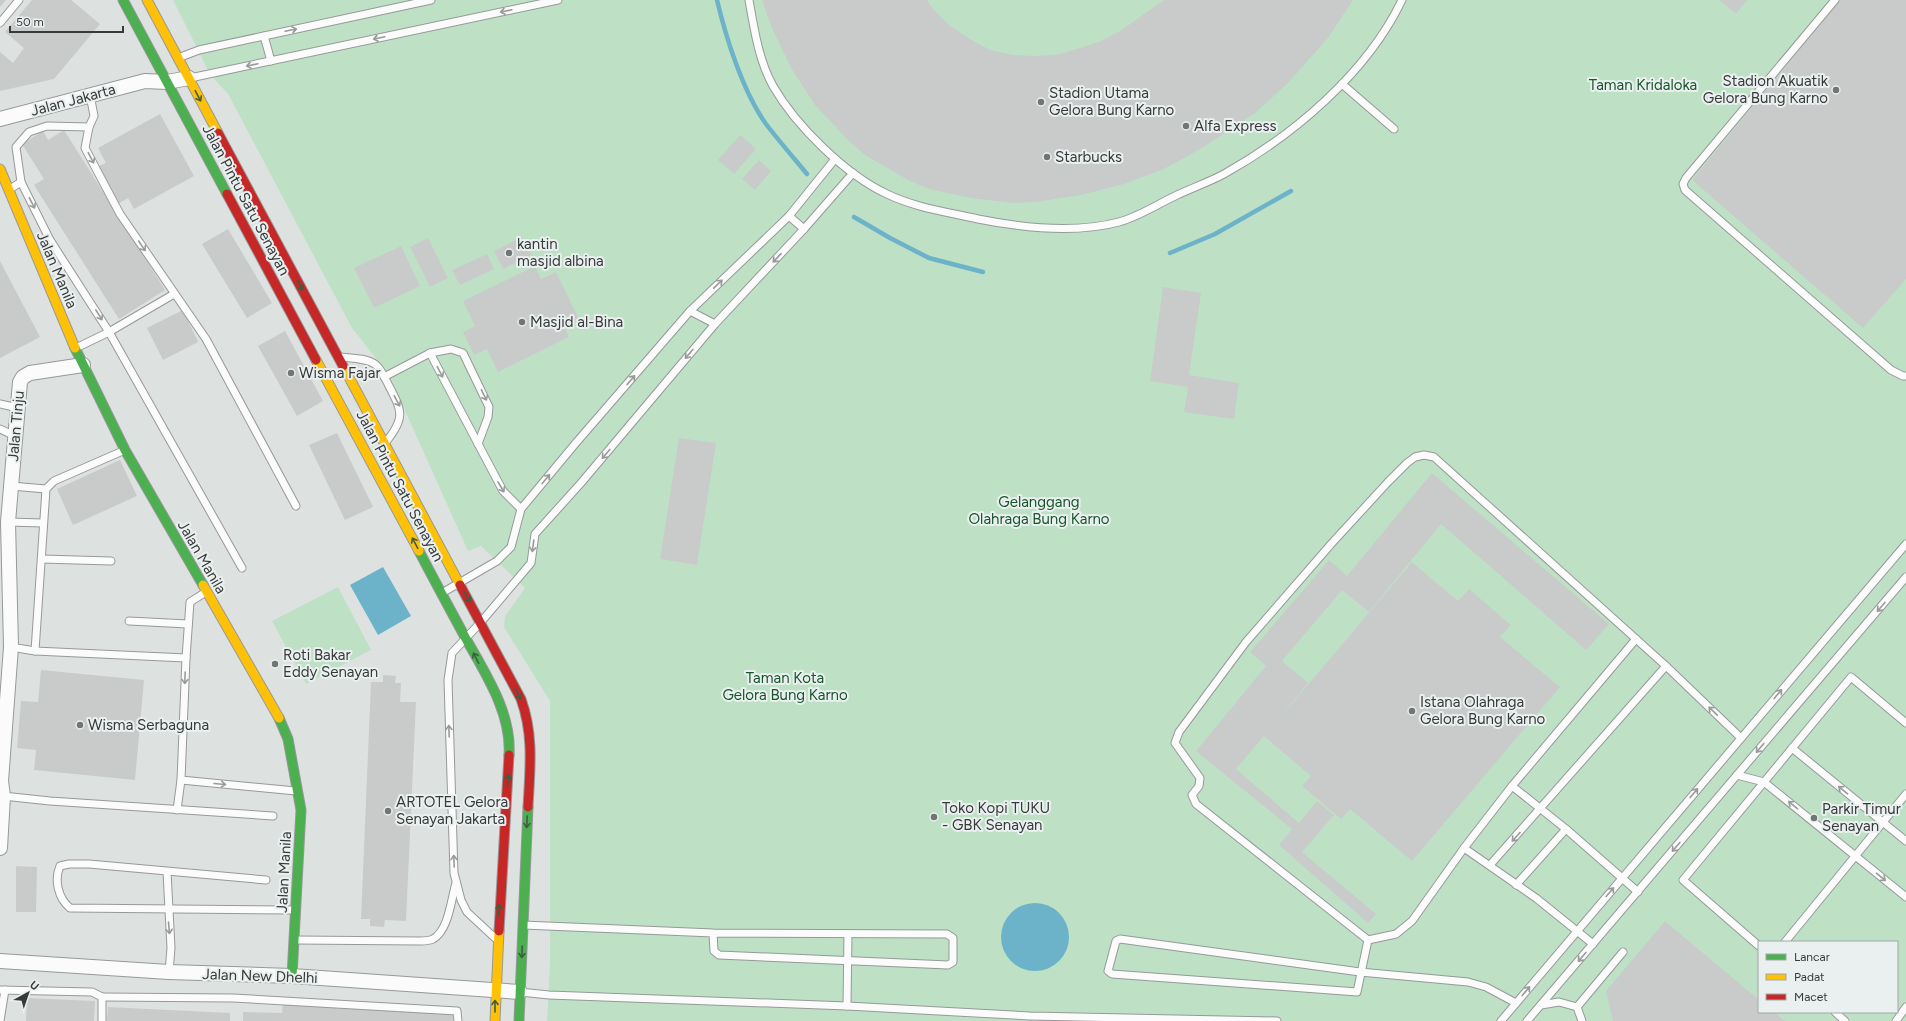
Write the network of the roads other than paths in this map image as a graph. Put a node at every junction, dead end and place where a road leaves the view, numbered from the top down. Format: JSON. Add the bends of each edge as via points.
{"nodes":[{"id":1,"x":19,"y":0,"type":"edge"},
{"id":2,"x":123,"y":0,"type":"edge"},
{"id":3,"x":147,"y":0,"type":"edge"},
{"id":4,"x":431,"y":0,"type":"edge"},
{"id":5,"x":558,"y":0,"type":"edge"},
{"id":6,"x":750,"y":0,"type":"edge"},
{"id":7,"x":1402,"y":0,"type":"edge"},
{"id":8,"x":1835,"y":0,"type":"edge"},
{"id":9,"x":0,"y":23,"type":"edge"},
{"id":10,"x":264,"y":36,"type":"junction"},
{"id":11,"x":160,"y":39,"type":"junction"},
{"id":12,"x":144,"y":40,"type":"junction"},
{"id":13,"x":178,"y":58,"type":"junction"},
{"id":14,"x":271,"y":61,"type":"junction"},
{"id":15,"x":159,"y":66,"type":"junction"},
{"id":16,"x":189,"y":78,"type":"junction"},
{"id":17,"x":145,"y":81,"type":"junction"},
{"id":18,"x":167,"y":82,"type":"junction"},
{"id":19,"x":1342,"y":84,"type":"junction"},
{"id":20,"x":90,"y":95,"type":"junction"},
{"id":21,"x":0,"y":119,"type":"edge"},
{"id":22,"x":88,"y":127,"type":"junction"},
{"id":23,"x":1394,"y":129,"type":"dead end"},
{"id":24,"x":835,"y":159,"type":"junction"},
{"id":25,"x":0,"y":169,"type":"edge"},
{"id":26,"x":853,"y":173,"type":"junction"},
{"id":27,"x":21,"y":182,"type":"junction"},
{"id":28,"x":8,"y":190,"type":"junction"},
{"id":29,"x":789,"y":216,"type":"junction"},
{"id":30,"x":804,"y":230,"type":"junction"},
{"id":31,"x":174,"y":294,"type":"junction"},
{"id":32,"x":690,"y":311,"type":"junction"},
{"id":33,"x":715,"y":324,"type":"junction"},
{"id":34,"x":109,"y":332,"type":"junction"},
{"id":35,"x":75,"y":348,"type":"junction"},
{"id":36,"x":430,"y":353,"type":"junction"},
{"id":37,"x":338,"y":356,"type":"junction"},
{"id":38,"x":83,"y":365,"type":"junction"},
{"id":39,"x":1906,"y":376,"type":"edge"},
{"id":40,"x":384,"y":377,"type":"junction"},
{"id":41,"x":0,"y":404,"type":"edge"},
{"id":42,"x":18,"y":408,"type":"junction"},
{"id":43,"x":0,"y":429,"type":"edge"},
{"id":44,"x":15,"y":436,"type":"junction"},
{"id":45,"x":385,"y":444,"type":"junction"},
{"id":46,"x":478,"y":444,"type":"junction"},
{"id":47,"x":125,"y":450,"type":"junction"},
{"id":48,"x":11,"y":486,"type":"junction"},
{"id":49,"x":46,"y":489,"type":"junction"},
{"id":50,"x":296,"y":506,"type":"dead end"},
{"id":51,"x":521,"y":509,"type":"junction"},
{"id":52,"x":8,"y":522,"type":"junction"},
{"id":53,"x":43,"y":523,"type":"junction"},
{"id":54,"x":1906,"y":544,"type":"edge"},
{"id":55,"x":42,"y":559,"type":"junction"},
{"id":56,"x":110,"y":562,"type":"dead end"},
{"id":57,"x":242,"y":568,"type":"dead end"},
{"id":58,"x":1906,"y":577,"type":"edge"},
{"id":59,"x":459,"y":583,"type":"junction"},
{"id":60,"x":206,"y":592,"type":"junction"},
{"id":61,"x":442,"y":593,"type":"junction"},
{"id":62,"x":129,"y":621,"type":"dead end"},
{"id":63,"x":481,"y":622,"type":"junction"},
{"id":64,"x":188,"y":624,"type":"junction"},
{"id":65,"x":465,"y":637,"type":"junction"},
{"id":66,"x":1636,"y":639,"type":"junction"},
{"id":67,"x":11,"y":647,"type":"junction"},
{"id":68,"x":34,"y":651,"type":"junction"},
{"id":69,"x":186,"y":658,"type":"junction"},
{"id":70,"x":1666,"y":666,"type":"junction"},
{"id":71,"x":1906,"y":723,"type":"edge"},
{"id":72,"x":1741,"y":738,"type":"junction"},
{"id":73,"x":1792,"y":748,"type":"junction"},
{"id":74,"x":1737,"y":775,"type":"junction"},
{"id":75,"x":181,"y":780,"type":"junction"},
{"id":76,"x":1,"y":781,"type":"edge"},
{"id":77,"x":1764,"y":782,"type":"junction"},
{"id":78,"x":1512,"y":786,"type":"junction"},
{"id":79,"x":299,"y":791,"type":"junction"},
{"id":80,"x":1906,"y":794,"type":"edge"},
{"id":81,"x":3,"y":796,"type":"junction"},
{"id":82,"x":1541,"y":809,"type":"junction"},
{"id":83,"x":177,"y":810,"type":"junction"},
{"id":84,"x":273,"y":816,"type":"dead end"},
{"id":85,"x":1883,"y":822,"type":"junction"},
{"id":86,"x":1566,"y":829,"type":"junction"},
{"id":87,"x":1906,"y":841,"type":"edge"},
{"id":88,"x":0,"y":848,"type":"edge"},
{"id":89,"x":1464,"y":848,"type":"junction"},
{"id":90,"x":1855,"y":856,"type":"junction"},
{"id":91,"x":1490,"y":865,"type":"junction"},
{"id":92,"x":167,"y":872,"type":"junction"},
{"id":93,"x":1623,"y":878,"type":"junction"},
{"id":94,"x":266,"y":880,"type":"dead end"},
{"id":95,"x":456,"y":881,"type":"junction"},
{"id":96,"x":1516,"y":884,"type":"junction"},
{"id":97,"x":1638,"y":892,"type":"junction"},
{"id":98,"x":1906,"y":897,"type":"edge"},
{"id":99,"x":167,"y":908,"type":"junction"},
{"id":100,"x":296,"y":910,"type":"junction"},
{"id":101,"x":523,"y":925,"type":"junction"},
{"id":102,"x":1578,"y":930,"type":"junction"},
{"id":103,"x":713,"y":933,"type":"junction"},
{"id":104,"x":848,"y":934,"type":"junction"},
{"id":105,"x":293,"y":940,"type":"junction"},
{"id":106,"x":498,"y":940,"type":"junction"},
{"id":107,"x":1368,"y":940,"type":"junction"},
{"id":108,"x":1786,"y":941,"type":"edge"},
{"id":109,"x":1593,"y":944,"type":"junction"},
{"id":110,"x":1758,"y":945,"type":"edge"},
{"id":111,"x":1623,"y":952,"type":"dead end"},
{"id":112,"x":849,"y":960,"type":"junction"},
{"id":113,"x":0,"y":961,"type":"edge"},
{"id":114,"x":169,"y":972,"type":"junction"},
{"id":115,"x":1360,"y":972,"type":"junction"},
{"id":116,"x":292,"y":976,"type":"junction"},
{"id":117,"x":3,"y":990,"type":"edge"},
{"id":118,"x":495,"y":991,"type":"junction"},
{"id":119,"x":520,"y":992,"type":"junction"},
{"id":120,"x":102,"y":997,"type":"junction"},
{"id":121,"x":1516,"y":1003,"type":"junction"},
{"id":122,"x":1541,"y":1005,"type":"junction"},
{"id":123,"x":847,"y":1006,"type":"junction"},
{"id":124,"x":1577,"y":1007,"type":"junction"},
{"id":125,"x":1906,"y":1008,"type":"edge"},
{"id":126,"x":1836,"y":1013,"type":"edge"},
{"id":127,"x":1132,"y":1020,"type":"edge"},
{"id":128,"x":0,"y":1021,"type":"edge"},
{"id":129,"x":102,"y":1021,"type":"edge"},
{"id":130,"x":458,"y":1021,"type":"edge"},
{"id":131,"x":495,"y":1021,"type":"edge"},
{"id":132,"x":519,"y":1021,"type":"edge"},
{"id":133,"x":1277,"y":1021,"type":"edge"},
{"id":134,"x":1501,"y":1021,"type":"edge"},
{"id":135,"x":1527,"y":1021,"type":"edge"},
{"id":136,"x":1582,"y":1021,"type":"edge"},
{"id":137,"x":1845,"y":1021,"type":"edge"},
{"id":138,"x":1896,"y":1021,"type":"edge"}],
"edges":[{"from":1,"to":9,"type":"lane"},
{"from":2,"to":12,"type":"main road","name":"Jalan Pintu Satu Senayan"},
{"from":3,"to":11,"type":"main road","name":"Jalan Pintu Satu Senayan"},
{"from":10,"to":4,"type":"lane","one_way":true},
{"from":5,"to":14,"type":"lane","one_way":true},
{"from":6,"to":24,"type":"lane","via":[[760,52],[773,86],[801,124]]},
{"from":7,"to":19,"type":"lane","via":[[1376,45]]},
{"from":8,"to":39,"type":"lane","via":[[1683,184],[1685,190],[1891,370]]},
{"from":10,"to":13,"type":"lane","via":[[199,50]]},
{"from":10,"to":14,"type":"lane"},
{"from":11,"to":12,"type":"main road"},
{"from":11,"to":13,"type":"main road","name":"Jalan Pintu Satu Senayan"},
{"from":12,"to":15,"type":"main road","name":"Jalan Pintu Satu Senayan"},
{"from":13,"to":15,"type":"street"},
{"from":13,"to":16,"type":"main road","name":"Jalan Pintu Satu Senayan"},
{"from":14,"to":16,"type":"lane","one_way":true},
{"from":15,"to":17,"type":"street"},
{"from":15,"to":18,"type":"main road","name":"Jalan Pintu Satu Senayan"},
{"from":16,"to":18,"type":"street","name":"Jalan Jakarta"},
{"from":16,"to":37,"type":"main road","name":"Jalan Pintu Satu Senayan","one_way":true},
{"from":17,"to":18,"type":"street","name":"Jalan Jakarta"},
{"from":17,"to":20,"type":"street","name":"Jalan Jakarta"},
{"from":61,"to":18,"type":"main road","name":"Jalan Pintu Satu Senayan","one_way":true},
{"from":19,"to":23,"type":"lane"},
{"from":19,"to":26,"type":"lane","via":[[1312,112],[1258,153],[1222,174],[1120,222],[1077,229],[1001,224],[920,206],[887,194]]},
{"from":20,"to":21,"type":"street","name":"Jalan Jakarta"},
{"from":20,"to":22,"type":"lane","via":[[94,116]]},
{"from":22,"to":27,"type":"lane","via":[[47,126],[30,132],[16,147]]},
{"from":22,"to":31,"type":"lane","one_way":true,"via":[[85,148],[120,214]]},
{"from":24,"to":26,"type":"lane"},
{"from":24,"to":29,"type":"lane"},
{"from":25,"to":28,"type":"main road","name":"Jalan Manila"},
{"from":26,"to":30,"type":"lane"},
{"from":27,"to":28,"type":"lane"},
{"from":27,"to":34,"type":"lane","one_way":true,"via":[[50,240]]},
{"from":28,"to":35,"type":"main road","name":"Jalan Manila"},
{"from":29,"to":30,"type":"lane"},
{"from":32,"to":29,"type":"lane","one_way":true},
{"from":30,"to":33,"type":"lane","one_way":true},
{"from":31,"to":34,"type":"lane"},
{"from":31,"to":50,"type":"lane","via":[[206,340]]},
{"from":32,"to":33,"type":"lane"},
{"from":51,"to":32,"type":"lane","one_way":true},
{"from":33,"to":63,"type":"lane","one_way":true,"via":[[535,534],[531,563]]},
{"from":34,"to":35,"type":"lane"},
{"from":34,"to":57,"type":"lane"},
{"from":35,"to":38,"type":"main road","name":"Jalan Manila"},
{"from":36,"to":40,"type":"lane"},
{"from":36,"to":46,"type":"lane","one_way":true},
{"from":36,"to":46,"type":"lane","one_way":true,"via":[[450,349],[463,353],[489,407]]},
{"from":37,"to":40,"type":"lane","via":[[367,360],[377,365]]},
{"from":37,"to":45,"type":"main road","name":"Jalan Pintu Satu Senayan"},
{"from":38,"to":42,"type":"street","name":"Jalan Tinju","via":[[30,373],[23,377],[20,382]]},
{"from":38,"to":47,"type":"main road","name":"Jalan Manila"},
{"from":40,"to":45,"type":"lane","one_way":true,"via":[[400,408],[398,427]]},
{"from":41,"to":42,"type":"lane"},
{"from":42,"to":44,"type":"street","name":"Jalan Tinju"},
{"from":43,"to":44,"type":"lane"},
{"from":44,"to":48,"type":"street","name":"Jalan Tinju"},
{"from":45,"to":59,"type":"main road","name":"Jalan Pintu Satu Senayan"},
{"from":46,"to":51,"type":"lane","one_way":true,"via":[[503,491]]},
{"from":47,"to":49,"type":"lane","via":[[54,481]]},
{"from":47,"to":60,"type":"main road","name":"Jalan Manila"},
{"from":48,"to":49,"type":"lane"},
{"from":48,"to":52,"type":"street","name":"Jalan Tinju"},
{"from":49,"to":53,"type":"lane"},
{"from":51,"to":59,"type":"lane","via":[[511,547],[497,560]]},
{"from":52,"to":53,"type":"lane"},
{"from":52,"to":67,"type":"street","name":"Jalan Tinju"},
{"from":53,"to":55,"type":"lane"},
{"from":72,"to":54,"type":"lane","one_way":true},
{"from":55,"to":56,"type":"lane"},
{"from":55,"to":68,"type":"lane"},
{"from":58,"to":74,"type":"lane","one_way":true},
{"from":59,"to":61,"type":"lane"},
{"from":59,"to":63,"type":"main road","name":"Jalan Pintu Satu Senayan","one_way":true},
{"from":60,"to":64,"type":"lane","via":[[190,602]]},
{"from":60,"to":79,"type":"main road","name":"Jalan Manila","via":[[274,707],[288,739]]},
{"from":61,"to":65,"type":"main road","name":"Jalan Pintu Satu Senayan"},
{"from":62,"to":64,"type":"lane"},
{"from":63,"to":65,"type":"lane"},
{"from":63,"to":101,"type":"main road","name":"Jalan Pintu Satu Senayan","one_way":true,"via":[[521,699],[528,718],[531,740]]},
{"from":64,"to":69,"type":"lane"},
{"from":95,"to":65,"type":"lane","one_way":true,"via":[[448,680],[452,653]]},
{"from":106,"to":65,"type":"main road","name":"Jalan Pintu Satu Senayan","one_way":true,"via":[[510,743],[508,724],[501,705]]},
{"from":66,"to":70,"type":"lane"},
{"from":66,"to":78,"type":"lane"},
{"from":66,"to":107,"type":"lane","via":[[1434,457],[1424,455],[1407,462],[1332,543],[1246,642],[1179,732],[1175,743],[1200,778],[1199,786],[1192,796],[1196,804]]},
{"from":67,"to":68,"type":"lane"},
{"from":67,"to":76,"type":"street","name":"Jalan Tinju"},
{"from":68,"to":69,"type":"lane"},
{"from":69,"to":75,"type":"lane","one_way":true},
{"from":72,"to":70,"type":"lane","one_way":true},
{"from":70,"to":82,"type":"lane"},
{"from":71,"to":73,"type":"lane","via":[[1851,677]]},
{"from":93,"to":72,"type":"lane","one_way":true},
{"from":73,"to":77,"type":"lane"},
{"from":85,"to":73,"type":"lane","one_way":true},
{"from":74,"to":77,"type":"lane"},
{"from":74,"to":97,"type":"lane","one_way":true},
{"from":75,"to":79,"type":"lane","one_way":true},
{"from":75,"to":83,"type":"lane"},
{"from":76,"to":81,"type":"street","name":"Jalan Tinju"},
{"from":90,"to":77,"type":"lane","one_way":true},
{"from":77,"to":110,"type":"lane","via":[[1683,880]]},
{"from":78,"to":82,"type":"lane"},
{"from":78,"to":89,"type":"lane"},
{"from":79,"to":100,"type":"main road","name":"Jalan Manila","via":[[302,810]]},
{"from":80,"to":85,"type":"lane"},
{"from":81,"to":83,"type":"lane"},
{"from":81,"to":88,"type":"street","name":"Jalan Tinju"},
{"from":82,"to":86,"type":"lane"},
{"from":82,"to":91,"type":"lane","one_way":true},
{"from":83,"to":84,"type":"lane"},
{"from":85,"to":87,"type":"lane"},
{"from":85,"to":90,"type":"lane"},
{"from":86,"to":93,"type":"lane"},
{"from":86,"to":96,"type":"lane"},
{"from":89,"to":91,"type":"lane"},
{"from":89,"to":107,"type":"lane","via":[[1412,921],[1396,934]]},
{"from":90,"to":98,"type":"lane","one_way":true},
{"from":90,"to":108,"type":"lane"},
{"from":91,"to":96,"type":"lane"},
{"from":92,"to":94,"type":"lane"},
{"from":92,"to":99,"type":"lane"},
{"from":92,"to":99,"type":"lane","via":[[69,864],[60,866],[56,877],[62,901],[70,908]]},
{"from":93,"to":97,"type":"lane"},
{"from":102,"to":93,"type":"lane","one_way":true},
{"from":95,"to":105,"type":"lane","via":[[446,919],[438,935],[432,940]]},
{"from":95,"to":106,"type":"lane","via":[[467,912]]},
{"from":96,"to":102,"type":"lane"},
{"from":97,"to":109,"type":"lane"},
{"from":99,"to":100,"type":"lane"},
{"from":99,"to":114,"type":"lane","one_way":true,"via":[[171,948]]},
{"from":100,"to":105,"type":"main road","name":"Jalan Manila"},
{"from":101,"to":103,"type":"lane"},
{"from":101,"to":119,"type":"main road","name":"Jalan Pintu Satu Senayan","one_way":true},
{"from":102,"to":109,"type":"lane"},
{"from":121,"to":102,"type":"lane","one_way":true},
{"from":103,"to":104,"type":"lane"},
{"from":103,"to":112,"type":"lane","via":[[714,951],[719,955]]},
{"from":104,"to":112,"type":"lane"},
{"from":104,"to":112,"type":"lane","via":[[947,934],[954,938],[953,962],[948,966]]},
{"from":105,"to":116,"type":"main road","name":"Jalan Manila"},
{"from":106,"to":118,"type":"main road","name":"Jalan Pintu Satu Senayan"},
{"from":107,"to":115,"type":"lane"},
{"from":109,"to":122,"type":"lane","one_way":true},
{"from":111,"to":124,"type":"lane"},
{"from":112,"to":123,"type":"lane"},
{"from":113,"to":114,"type":"street","name":"Jalan New Dhelhi"},
{"from":114,"to":116,"type":"street","name":"Jalan New Dhelhi"},
{"from":115,"to":115,"type":"lane","via":[[1120,939],[1116,941],[1108,971],[1112,974],[1357,992]]},
{"from":115,"to":121,"type":"lane","via":[[1473,983]]},
{"from":116,"to":118,"type":"street","name":"Jalan New Dhelhi"},
{"from":117,"to":120,"type":"lane","via":[[92,992]]},
{"from":117,"to":128,"type":"lane"},
{"from":118,"to":119,"type":"street","name":"Jalan New Dhelhi"},
{"from":131,"to":118,"type":"main road","name":"Jalan Pintu Satu Senayan","one_way":true},
{"from":119,"to":123,"type":"lane"},
{"from":119,"to":132,"type":"main road","name":"Jalan Pintu Satu Senayan"},
{"from":120,"to":129,"type":"lane"},
{"from":120,"to":130,"type":"lane","via":[[233,998],[457,1011]]},
{"from":121,"to":134,"type":"lane"},
{"from":122,"to":124,"type":"lane","via":[[1559,1002]]},
{"from":122,"to":135,"type":"lane"},
{"from":123,"to":127,"type":"lane"},
{"from":124,"to":136,"type":"lane"},
{"from":125,"to":138,"type":"lane"},
{"from":126,"to":137,"type":"lane"},
{"from":127,"to":133,"type":"lane"}]}
